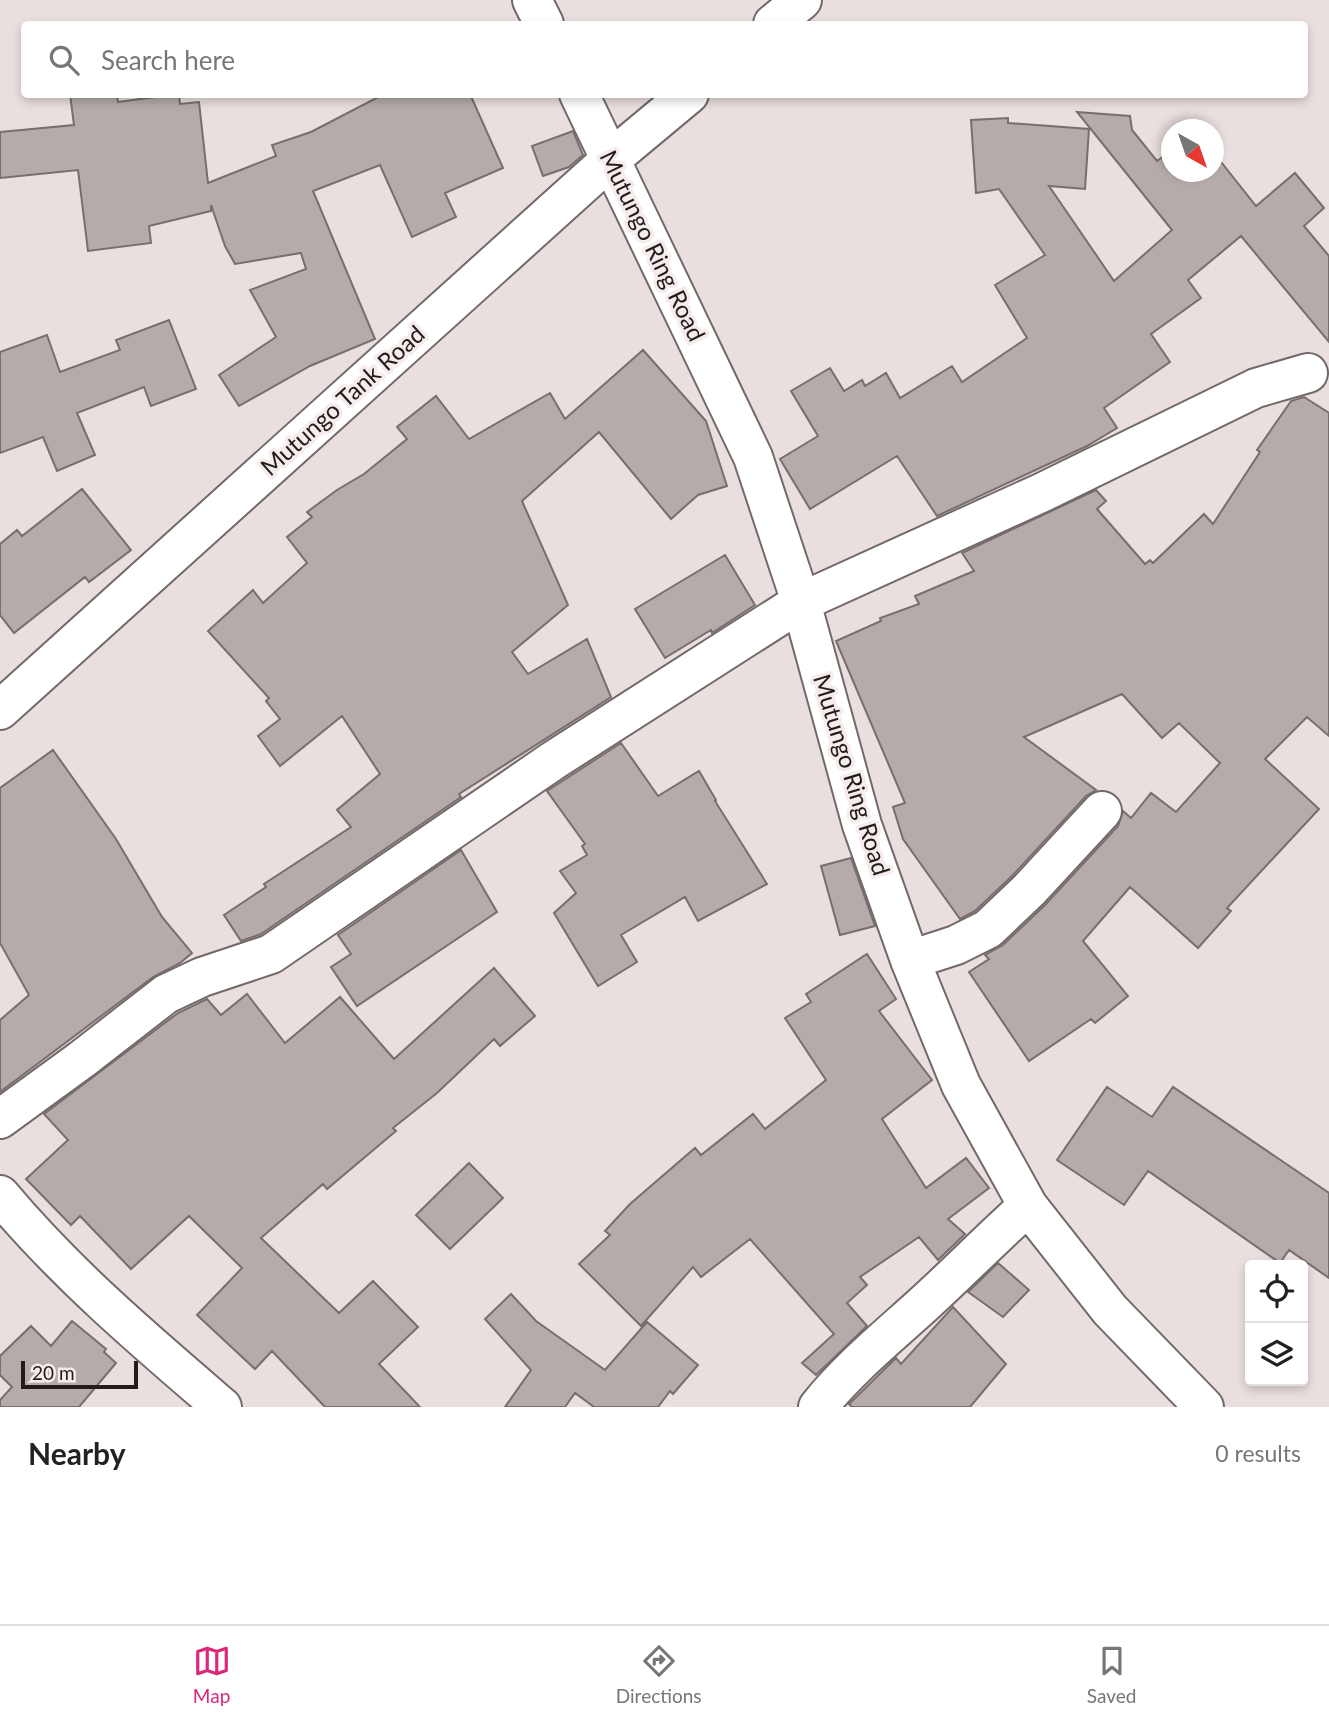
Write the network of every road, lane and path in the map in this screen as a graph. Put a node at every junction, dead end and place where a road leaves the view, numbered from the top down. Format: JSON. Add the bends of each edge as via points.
{"nodes":[{"id":1,"x":532,"y":0,"type":"edge"},
{"id":2,"x":802,"y":0,"type":"edge"},
{"id":3,"x":542,"y":21,"type":"edge"},
{"id":4,"x":777,"y":21,"type":"edge"},
{"id":5,"x":581,"y":98,"type":"edge"},
{"id":6,"x":683,"y":98,"type":"edge"},
{"id":7,"x":611,"y":159,"type":"junction"},
{"id":8,"x":1308,"y":373,"type":"dead end"},
{"id":9,"x":801,"y":602,"type":"junction"},
{"id":10,"x":0,"y":710,"type":"edge"},
{"id":11,"x":1102,"y":811,"type":"dead end"},
{"id":12,"x":910,"y":960,"type":"junction"},
{"id":13,"x":0,"y":1119,"type":"edge"},
{"id":14,"x":0,"y":1195,"type":"edge"},
{"id":15,"x":1028,"y":1206,"type":"junction"},
{"id":16,"x":222,"y":1407,"type":"edge"},
{"id":17,"x":818,"y":1407,"type":"edge"},
{"id":18,"x":1204,"y":1407,"type":"edge"}],
"edges":[{"from":1,"to":3,"type":"street"},
{"from":2,"to":4,"type":"street"},
{"from":5,"to":7,"type":"street","name":"Mutungo Ring Road"},
{"from":6,"to":7,"type":"street","name":"Mutungo Tank Road"},
{"from":7,"to":9,"type":"street","name":"Mutungo Ring Road","via":[[753,457]]},
{"from":7,"to":10,"type":"street","name":"Mutungo Tank Road"},
{"from":8,"to":9,"type":"street","via":[[1256,388],[1041,493]]},
{"from":9,"to":12,"type":"street","name":"Mutungo Ring Road","via":[[862,825]]},
{"from":9,"to":13,"type":"street","via":[[554,760],[271,954],[166,994]]},
{"from":11,"to":12,"type":"street","via":[[988,929]]},
{"from":12,"to":15,"type":"street","name":"Mutungo Ring Road","via":[[961,1085]]},
{"from":14,"to":16,"type":"street","via":[[112,1311]]},
{"from":15,"to":17,"type":"street"},
{"from":15,"to":18,"type":"street","name":"Mutungo Ring Road","via":[[1110,1310]]}]}
